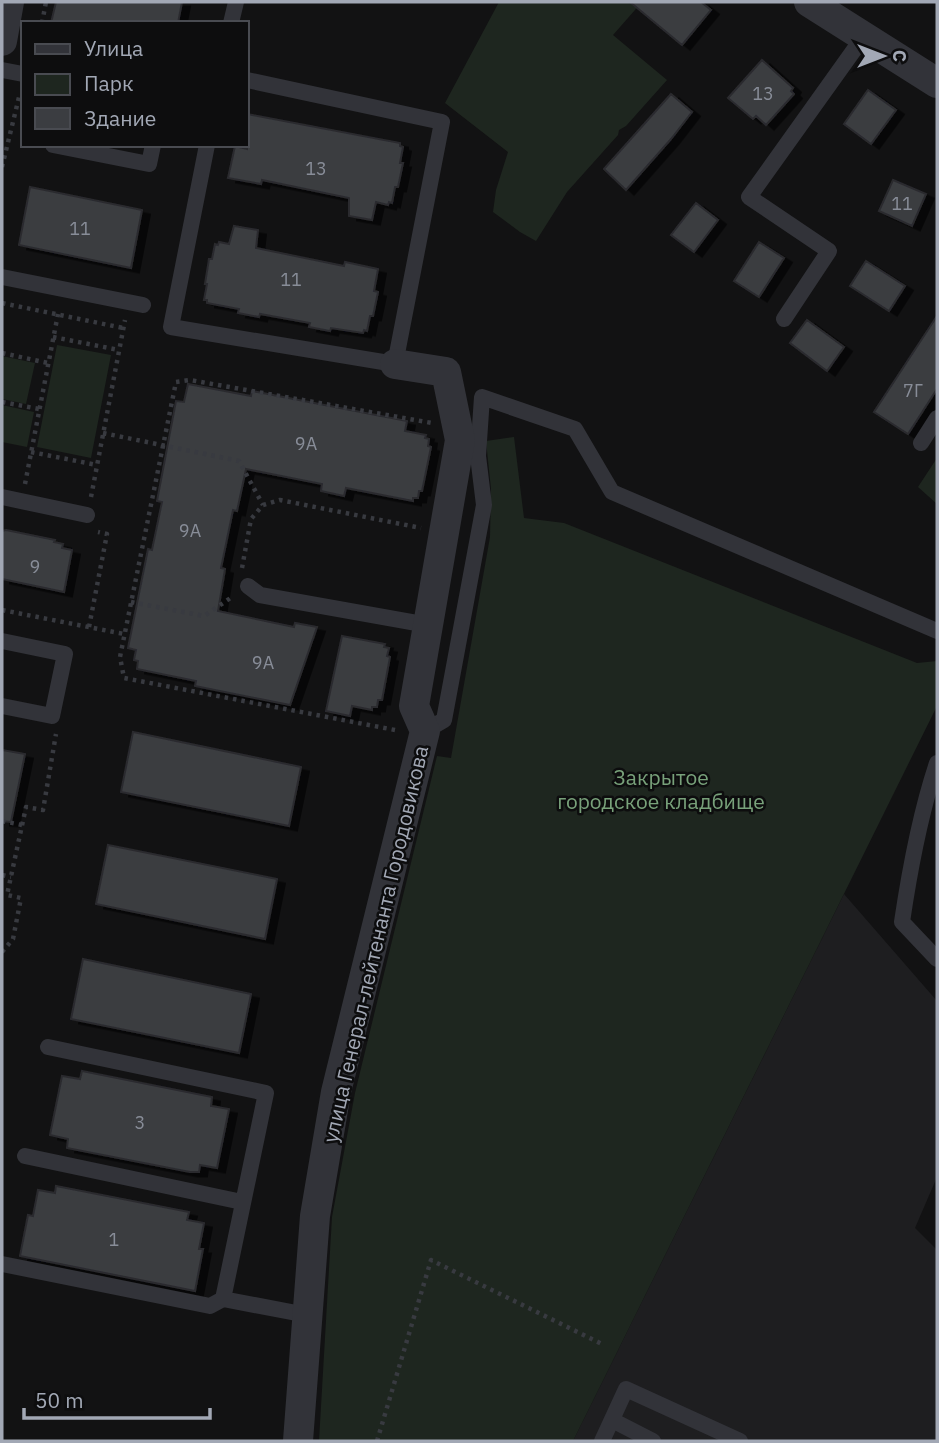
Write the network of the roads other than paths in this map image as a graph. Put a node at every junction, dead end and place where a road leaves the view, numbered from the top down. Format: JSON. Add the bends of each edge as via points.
{"nodes":[{"id":1,"x":9,"y":2,"type":"edge"},
{"id":2,"x":236,"y":2,"type":"edge"},
{"id":3,"x":809,"y":2,"type":"edge"},
{"id":4,"x":231,"y":21,"type":"edge"},
{"id":5,"x":864,"y":36,"type":"junction"},
{"id":6,"x":2,"y":41,"type":"edge"},
{"id":7,"x":2,"y":70,"type":"edge"},
{"id":8,"x":21,"y":74,"type":"edge"},
{"id":9,"x":248,"y":80,"type":"edge"},
{"id":10,"x":937,"y":83,"type":"edge"},
{"id":11,"x":63,"y":147,"type":"edge"},
{"id":12,"x":153,"y":147,"type":"edge"},
{"id":13,"x":207,"y":147,"type":"edge"},
{"id":14,"x":2,"y":277,"type":"edge"},
{"id":15,"x":136,"y":303,"type":"road end"},
{"id":16,"x":783,"y":319,"type":"dead end"},
{"id":17,"x":395,"y":364,"type":"junction"},
{"id":18,"x":937,"y":418,"type":"edge"},
{"id":19,"x":921,"y":443,"type":"dead end"},
{"id":20,"x":2,"y":497,"type":"edge"},
{"id":21,"x":87,"y":515,"type":"road end"},
{"id":22,"x":248,"y":586,"type":"road end"},
{"id":23,"x":428,"y":625,"type":"junction"},
{"id":24,"x":937,"y":631,"type":"edge"},
{"id":25,"x":2,"y":641,"type":"edge"},
{"id":26,"x":2,"y":706,"type":"edge"},
{"id":27,"x":424,"y":733,"type":"junction"},
{"id":28,"x":937,"y":763,"type":"edge"},
{"id":29,"x":937,"y":959,"type":"edge"},
{"id":30,"x":48,"y":1047,"type":"dead end"},
{"id":31,"x":25,"y":1156,"type":"dead end"},
{"id":32,"x":242,"y":1202,"type":"junction"},
{"id":33,"x":2,"y":1264,"type":"edge"},
{"id":34,"x":223,"y":1299,"type":"junction"},
{"id":35,"x":307,"y":1315,"type":"junction"},
{"id":36,"x":612,"y":1420,"type":"junction"},
{"id":37,"x":605,"y":1440,"type":"edge"},
{"id":38,"x":298,"y":1441,"type":"edge"},
{"id":39,"x":653,"y":1441,"type":"edge"},
{"id":40,"x":740,"y":1441,"type":"edge"}],
"edges":[{"from":1,"to":6,"type":"street"},
{"from":2,"to":4,"type":"lane"},
{"from":3,"to":5,"type":"street"},
{"from":5,"to":10,"type":"street"},
{"from":5,"to":16,"type":"lane","via":[[749,197],[829,251]]},
{"from":7,"to":8,"type":"lane"},
{"from":9,"to":17,"type":"lane","via":[[442,122]]},
{"from":11,"to":12,"type":"lane","via":[[149,164]]},
{"from":13,"to":17,"type":"lane","via":[[172,327]]},
{"from":14,"to":15,"type":"lane"},
{"from":17,"to":23,"type":"street","name":"улица Генерал-лейтенанта Городовикова","via":[[446,372],[460,440]]},
{"from":18,"to":19,"type":"lane"},
{"from":20,"to":21,"type":"lane"},
{"from":22,"to":23,"type":"lane","via":[[260,595]]},
{"from":23,"to":27,"type":"street","name":"улица Генерал-лейтенанта Городовикова","via":[[414,705]]},
{"from":24,"to":27,"type":"lane","via":[[612,492],[575,429],[482,397],[478,456],[484,505],[444,720]]},
{"from":25,"to":26,"type":"lane","via":[[65,654],[52,716]]},
{"from":27,"to":35,"type":"street","name":"улица Генерал-лейтенанта Городовикова","via":[[336,1092],[315,1216]]},
{"from":28,"to":29,"type":"lane","via":[[902,922]]},
{"from":30,"to":32,"type":"lane","via":[[265,1093]]},
{"from":31,"to":32,"type":"lane"},
{"from":32,"to":34,"type":"lane"},
{"from":33,"to":34,"type":"lane","via":[[210,1306]]},
{"from":34,"to":35,"type":"lane"},
{"from":35,"to":38,"type":"street","name":"улица Генерал-лейтенанта Городовикова"},
{"from":36,"to":37,"type":"lane"},
{"from":36,"to":39,"type":"lane"},
{"from":36,"to":40,"type":"lane","via":[[626,1389]]}]}
